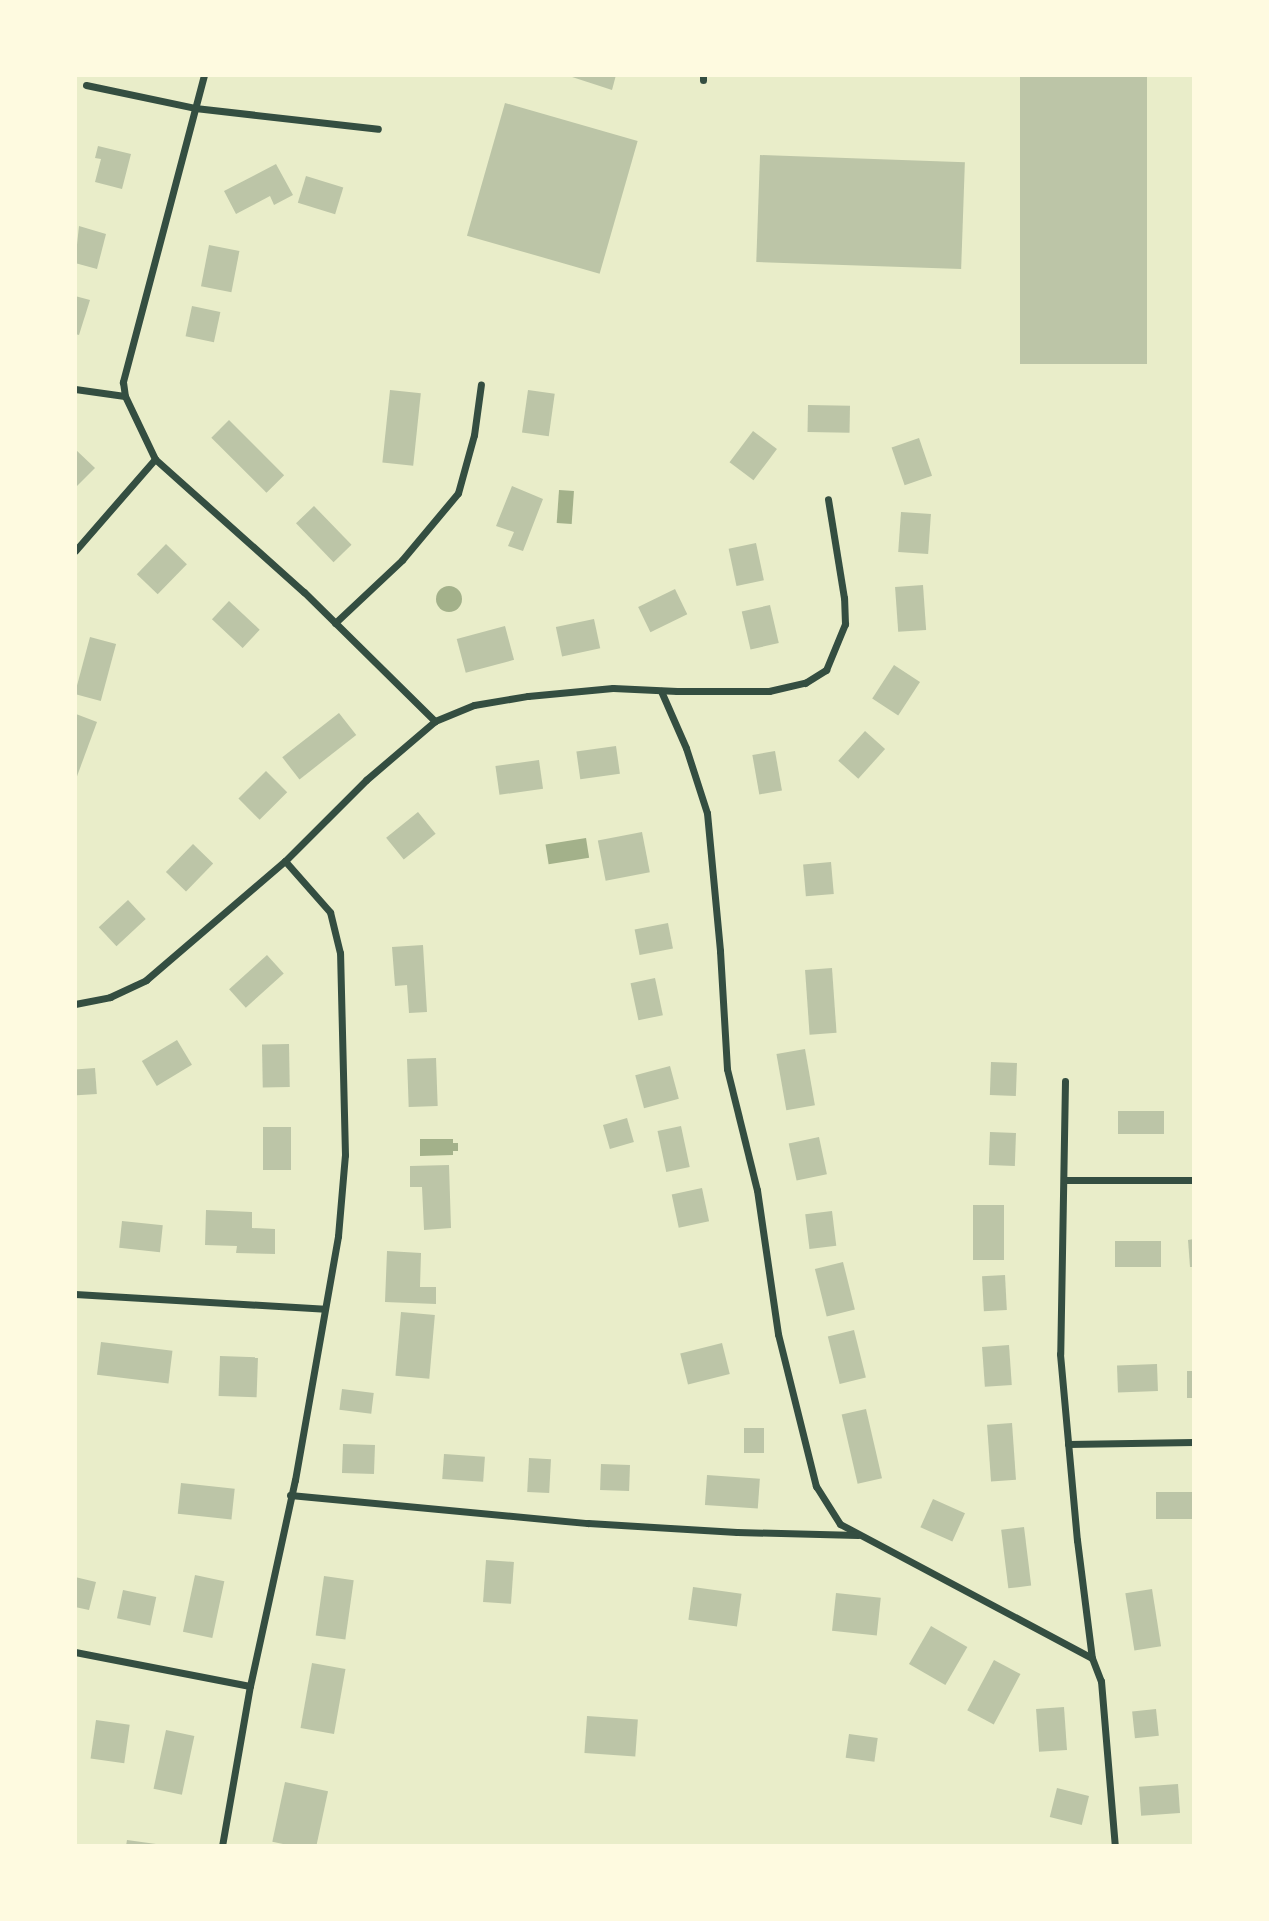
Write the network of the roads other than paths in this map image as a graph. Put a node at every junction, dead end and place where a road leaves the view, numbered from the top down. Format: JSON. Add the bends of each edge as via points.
{"nodes":[{"id":1,"x":204,"y":75,"type":"edge"},
{"id":2,"x":86,"y":85,"type":"dead end"},
{"id":3,"x":195,"y":108,"type":"junction"},
{"id":4,"x":378,"y":129,"type":"dead end"},
{"id":5,"x":481,"y":384,"type":"dead end"},
{"id":6,"x":75,"y":389,"type":"edge"},
{"id":7,"x":125,"y":396,"type":"junction"},
{"id":8,"x":155,"y":459,"type":"junction"},
{"id":9,"x":828,"y":499,"type":"dead end"},
{"id":10,"x":75,"y":551,"type":"edge"},
{"id":11,"x":335,"y":623,"type":"junction"},
{"id":12,"x":661,"y":691,"type":"junction"},
{"id":13,"x":435,"y":721,"type":"junction"},
{"id":14,"x":285,"y":861,"type":"junction"},
{"id":15,"x":75,"y":1004,"type":"edge"},
{"id":16,"x":1065,"y":1081,"type":"dead end"},
{"id":17,"x":1064,"y":1180,"type":"junction"},
{"id":18,"x":1194,"y":1180,"type":"edge"},
{"id":19,"x":75,"y":1294,"type":"edge"},
{"id":20,"x":325,"y":1309,"type":"junction"},
{"id":21,"x":1194,"y":1442,"type":"edge"},
{"id":22,"x":1068,"y":1444,"type":"junction"},
{"id":23,"x":290,"y":1495,"type":"junction"},
{"id":24,"x":863,"y":1536,"type":"junction"},
{"id":25,"x":75,"y":1652,"type":"edge"},
{"id":26,"x":1092,"y":1658,"type":"junction"},
{"id":27,"x":250,"y":1686,"type":"junction"},
{"id":28,"x":222,"y":1846,"type":"edge"},
{"id":29,"x":1115,"y":1846,"type":"edge"}],
"edges":[{"from":1,"to":3,"type":"street"},
{"from":2,"to":3,"type":"street"},
{"from":3,"to":4,"type":"street"},
{"from":3,"to":7,"type":"street","via":[[126,369]]},
{"from":5,"to":11,"type":"street","via":[[474,435],[458,493],[402,560]]},
{"from":6,"to":7,"type":"street"},
{"from":7,"to":8,"type":"street"},
{"from":8,"to":10,"type":"street"},
{"from":8,"to":11,"type":"street"},
{"from":9,"to":12,"type":"street","via":[[845,624],[827,670],[804,683],[769,691]]},
{"from":11,"to":13,"type":"street"},
{"from":12,"to":13,"type":"street","via":[[613,688],[528,696],[474,705]]},
{"from":12,"to":24,"type":"street","via":[[707,813],[727,1069],[757,1190],[778,1334],[798,1420],[816,1486],[840,1524]]},
{"from":13,"to":14,"type":"street","via":[[366,780]]},
{"from":14,"to":15,"type":"street","via":[[146,980],[110,996]]},
{"from":14,"to":20,"type":"street","via":[[330,912],[340,953],[345,1155]]},
{"from":16,"to":17,"type":"street"},
{"from":17,"to":18,"type":"street"},
{"from":17,"to":22,"type":"street","via":[[1060,1354]]},
{"from":19,"to":20,"type":"street"},
{"from":20,"to":23,"type":"street"},
{"from":21,"to":22,"type":"street"},
{"from":22,"to":26,"type":"street"},
{"from":23,"to":24,"type":"street","via":[[612,1524]]},
{"from":23,"to":27,"type":"street"},
{"from":24,"to":26,"type":"street"},
{"from":25,"to":27,"type":"street"},
{"from":26,"to":29,"type":"street","via":[[1101,1681]]},
{"from":27,"to":28,"type":"street"}]}
